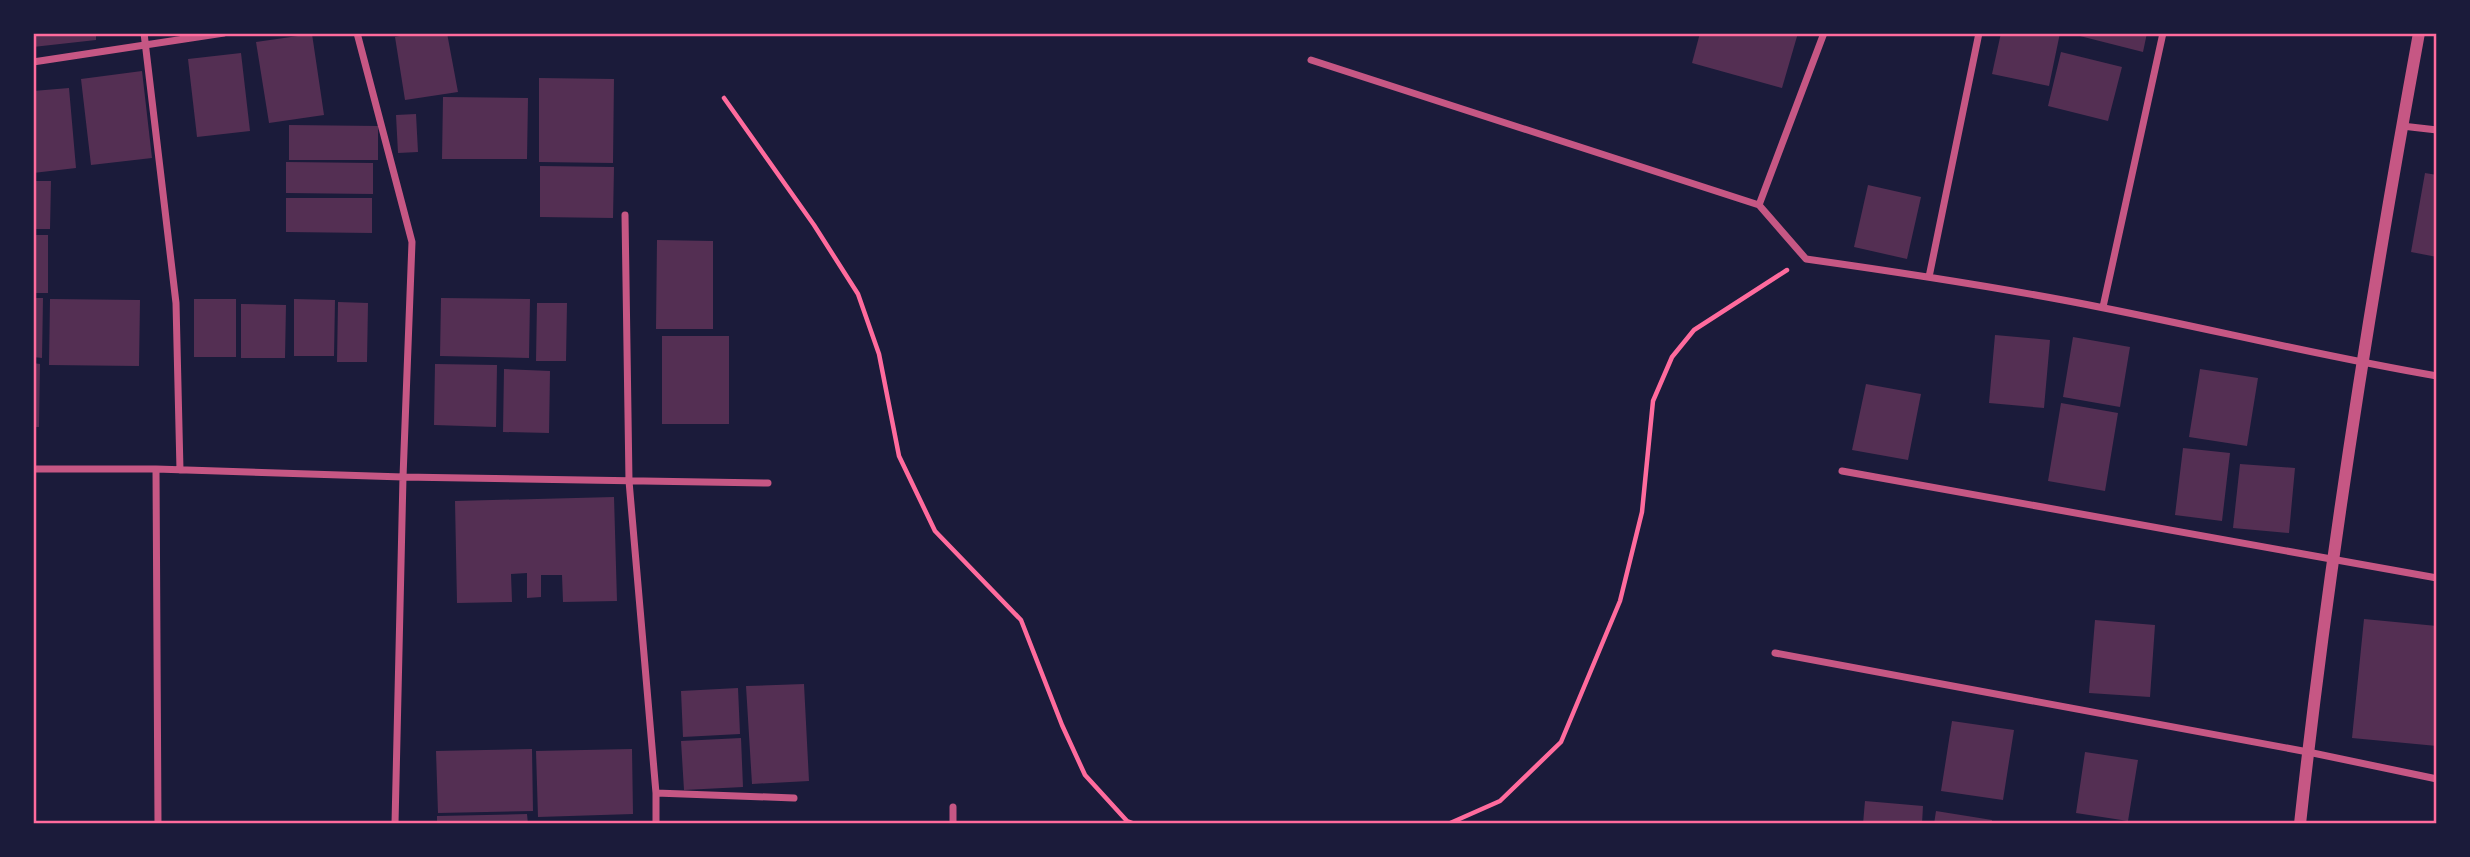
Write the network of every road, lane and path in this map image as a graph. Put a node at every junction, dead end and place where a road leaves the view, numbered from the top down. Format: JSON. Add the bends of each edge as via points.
{"nodes":[{"id":1,"x":144,"y":33,"type":"edge"},
{"id":2,"x":224,"y":33,"type":"edge"},
{"id":3,"x":357,"y":33,"type":"edge"},
{"id":4,"x":1824,"y":33,"type":"edge"},
{"id":5,"x":1979,"y":33,"type":"edge"},
{"id":6,"x":2163,"y":33,"type":"edge"},
{"id":7,"x":2419,"y":33,"type":"edge"},
{"id":8,"x":145,"y":46,"type":"junction"},
{"id":9,"x":1311,"y":60,"type":"dead end"},
{"id":10,"x":33,"y":62,"type":"edge"},
{"id":11,"x":724,"y":98,"type":"dead end"},
{"id":12,"x":2402,"y":126,"type":"junction"},
{"id":13,"x":2437,"y":130,"type":"edge"},
{"id":14,"x":1759,"y":205,"type":"junction"},
{"id":15,"x":625,"y":215,"type":"dead end"},
{"id":16,"x":1806,"y":259,"type":"junction"},
{"id":17,"x":1929,"y":277,"type":"junction"},
{"id":18,"x":2103,"y":307,"type":"junction"},
{"id":19,"x":2361,"y":363,"type":"junction"},
{"id":20,"x":2437,"y":376,"type":"edge"},
{"id":21,"x":33,"y":469,"type":"edge"},
{"id":22,"x":156,"y":469,"type":"junction"},
{"id":23,"x":180,"y":470,"type":"junction"},
{"id":24,"x":1842,"y":471,"type":"dead end"},
{"id":25,"x":403,"y":477,"type":"junction"},
{"id":26,"x":629,"y":481,"type":"junction"},
{"id":27,"x":768,"y":483,"type":"dead end"},
{"id":28,"x":2333,"y":558,"type":"junction"},
{"id":29,"x":2437,"y":578,"type":"edge"},
{"id":30,"x":1775,"y":653,"type":"dead end"},
{"id":31,"x":2308,"y":752,"type":"junction"},
{"id":32,"x":2437,"y":779,"type":"edge"},
{"id":33,"x":656,"y":793,"type":"junction"},
{"id":34,"x":794,"y":798,"type":"dead end"},
{"id":35,"x":953,"y":807,"type":"dead end"},
{"id":36,"x":158,"y":824,"type":"edge"},
{"id":37,"x":395,"y":824,"type":"edge"},
{"id":38,"x":656,"y":824,"type":"edge"},
{"id":39,"x":953,"y":824,"type":"edge"},
{"id":40,"x":1135,"y":824,"type":"edge"},
{"id":41,"x":1448,"y":824,"type":"edge"},
{"id":42,"x":2300,"y":824,"type":"edge"}],
"edges":[{"from":1,"to":8,"type":"street"},
{"from":2,"to":8,"type":"street"},
{"from":3,"to":25,"type":"street","via":[[412,242]]},
{"from":4,"to":14,"type":"street"},
{"from":5,"to":17,"type":"street"},
{"from":6,"to":18,"type":"street"},
{"from":7,"to":12,"type":"street"},
{"from":8,"to":10,"type":"street"},
{"from":8,"to":23,"type":"street","via":[[176,303]]},
{"from":9,"to":14,"type":"street"},
{"from":11,"to":40,"type":"path","via":[[858,294],[879,354],[899,456],[935,531],[1021,620],[1085,775]]},
{"from":12,"to":13,"type":"street"},
{"from":12,"to":19,"type":"street"},
{"from":14,"to":16,"type":"street"},
{"from":15,"to":26,"type":"street"},
{"from":16,"to":17,"type":"street"},
{"from":16,"to":41,"type":"path","via":[[1693,330],[1672,357],[1653,401],[1642,512],[1620,601],[1561,741],[1500,802]]},
{"from":17,"to":18,"type":"street"},
{"from":18,"to":19,"type":"street"},
{"from":19,"to":20,"type":"street"},
{"from":19,"to":28,"type":"street"},
{"from":21,"to":22,"type":"street"},
{"from":22,"to":23,"type":"street"},
{"from":22,"to":36,"type":"street"},
{"from":23,"to":25,"type":"street"},
{"from":24,"to":28,"type":"street"},
{"from":25,"to":26,"type":"street"},
{"from":25,"to":37,"type":"street"},
{"from":26,"to":27,"type":"street"},
{"from":26,"to":33,"type":"street"},
{"from":28,"to":29,"type":"street"},
{"from":28,"to":31,"type":"street"},
{"from":30,"to":31,"type":"street"},
{"from":31,"to":32,"type":"street"},
{"from":31,"to":42,"type":"street"},
{"from":33,"to":34,"type":"street"},
{"from":33,"to":38,"type":"street"},
{"from":35,"to":39,"type":"street"}]}
